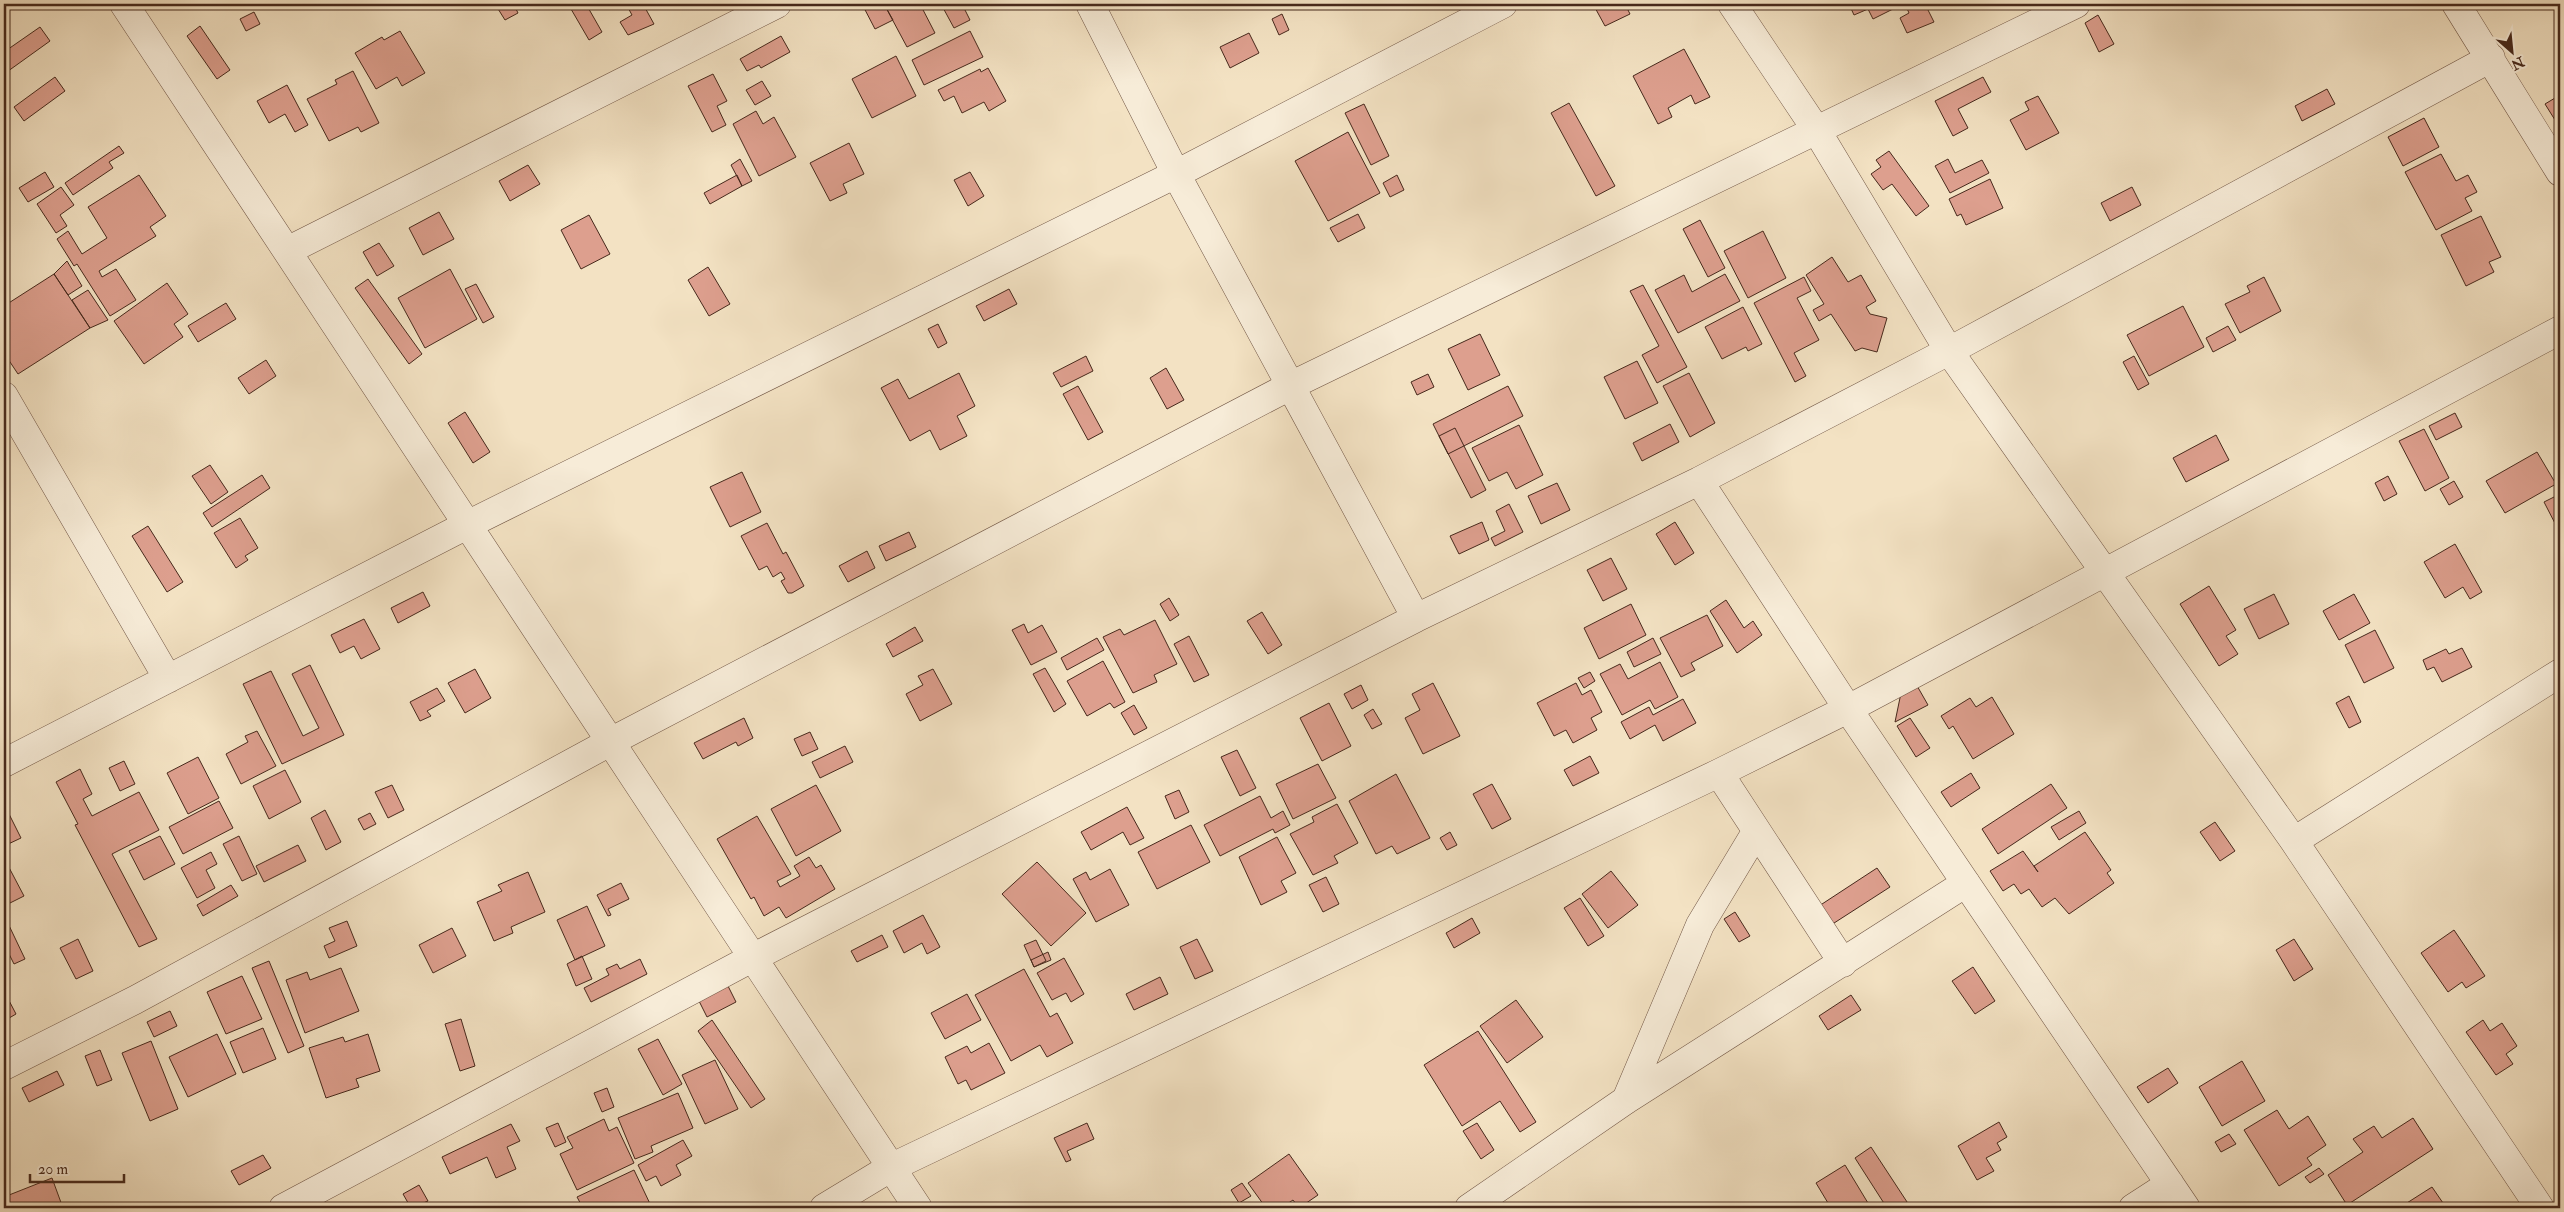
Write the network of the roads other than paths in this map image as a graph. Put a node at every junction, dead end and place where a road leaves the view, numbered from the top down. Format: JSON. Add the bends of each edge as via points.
{"nodes":[{"id":1,"x":777,"y":4,"type":"edge"},
{"id":2,"x":1090,"y":4,"type":"edge"},
{"id":3,"x":1503,"y":4,"type":"edge"},
{"id":4,"x":1732,"y":4,"type":"edge"},
{"id":5,"x":2076,"y":4,"type":"edge"},
{"id":6,"x":2456,"y":4,"type":"edge"},
{"id":7,"x":134,"y":7,"type":"edge"},
{"id":8,"x":2491,"y":58,"type":"junction"},
{"id":9,"x":1817,"y":131,"type":"junction"},
{"id":10,"x":2560,"y":172,"type":"edge"},
{"id":11,"x":1176,"y":174,"type":"junction"},
{"id":12,"x":287,"y":252,"type":"junction"},
{"id":13,"x":2560,"y":330,"type":"edge"},
{"id":14,"x":1948,"y":351,"type":"junction"},
{"id":15,"x":1292,"y":385,"type":"junction"},
{"id":16,"x":4,"y":397,"type":"edge"},
{"id":17,"x":1699,"y":481,"type":"junction"},
{"id":18,"x":467,"y":525,"type":"junction"},
{"id":19,"x":2103,"y":572,"type":"junction"},
{"id":20,"x":1416,"y":618,"type":"junction"},
{"id":21,"x":168,"y":678,"type":"junction"},
{"id":22,"x":2557,"y":681,"type":"edge"},
{"id":23,"x":1848,"y":709,"type":"junction"},
{"id":24,"x":610,"y":742,"type":"junction"},
{"id":25,"x":4,"y":763,"type":"edge"},
{"id":26,"x":1719,"y":773,"type":"junction"},
{"id":27,"x":1756,"y":832,"type":"junction"},
{"id":28,"x":2294,"y":841,"type":"junction"},
{"id":29,"x":1966,"y":884,"type":"junction"},
{"id":30,"x":754,"y":957,"type":"junction"},
{"id":31,"x":1843,"y":963,"type":"junction"},
{"id":32,"x":4,"y":1066,"type":"edge"},
{"id":33,"x":1626,"y":1100,"type":"junction"},
{"id":34,"x":890,"y":1168,"type":"junction"},
{"id":35,"x":2170,"y":1184,"type":"junction"},
{"id":36,"x":283,"y":1208,"type":"edge"},
{"id":37,"x":824,"y":1208,"type":"edge"},
{"id":38,"x":918,"y":1208,"type":"edge"},
{"id":39,"x":1469,"y":1208,"type":"edge"},
{"id":40,"x":2133,"y":1208,"type":"edge"},
{"id":41,"x":2186,"y":1208,"type":"edge"},
{"id":42,"x":2540,"y":1208,"type":"edge"}],
"edges":[{"from":1,"to":12,"type":"street"},
{"from":2,"to":11,"type":"street"},
{"from":3,"to":11,"type":"street"},
{"from":4,"to":9,"type":"street"},
{"from":5,"to":9,"type":"street"},
{"from":6,"to":8,"type":"street"},
{"from":7,"to":12,"type":"street"},
{"from":8,"to":10,"type":"street"},
{"from":8,"to":14,"type":"street"},
{"from":9,"to":14,"type":"street"},
{"from":9,"to":15,"type":"street"},
{"from":11,"to":15,"type":"street"},
{"from":11,"to":18,"type":"street"},
{"from":12,"to":18,"type":"street"},
{"from":13,"to":19,"type":"street"},
{"from":14,"to":17,"type":"street"},
{"from":14,"to":19,"type":"street"},
{"from":15,"to":20,"type":"street"},
{"from":15,"to":24,"type":"street"},
{"from":16,"to":21,"type":"street"},
{"from":17,"to":20,"type":"street"},
{"from":17,"to":23,"type":"street"},
{"from":18,"to":21,"type":"street"},
{"from":18,"to":24,"type":"street"},
{"from":19,"to":23,"type":"street"},
{"from":19,"to":28,"type":"street"},
{"from":20,"to":30,"type":"street"},
{"from":21,"to":25,"type":"street"},
{"from":22,"to":28,"type":"street"},
{"from":23,"to":26,"type":"street"},
{"from":23,"to":29,"type":"street"},
{"from":24,"to":30,"type":"street"},
{"from":24,"to":32,"type":"street","via":[[135,1000]]},
{"from":26,"to":27,"type":"street"},
{"from":26,"to":34,"type":"street"},
{"from":27,"to":31,"type":"street"},
{"from":27,"to":33,"type":"street","via":[[1700,925]]},
{"from":28,"to":42,"type":"street"},
{"from":29,"to":31,"type":"street"},
{"from":29,"to":35,"type":"street"},
{"from":30,"to":34,"type":"street"},
{"from":30,"to":36,"type":"street"},
{"from":31,"to":33,"type":"street"},
{"from":33,"to":39,"type":"street"},
{"from":34,"to":37,"type":"street"},
{"from":34,"to":38,"type":"street"},
{"from":35,"to":40,"type":"street"},
{"from":35,"to":41,"type":"street"}]}
